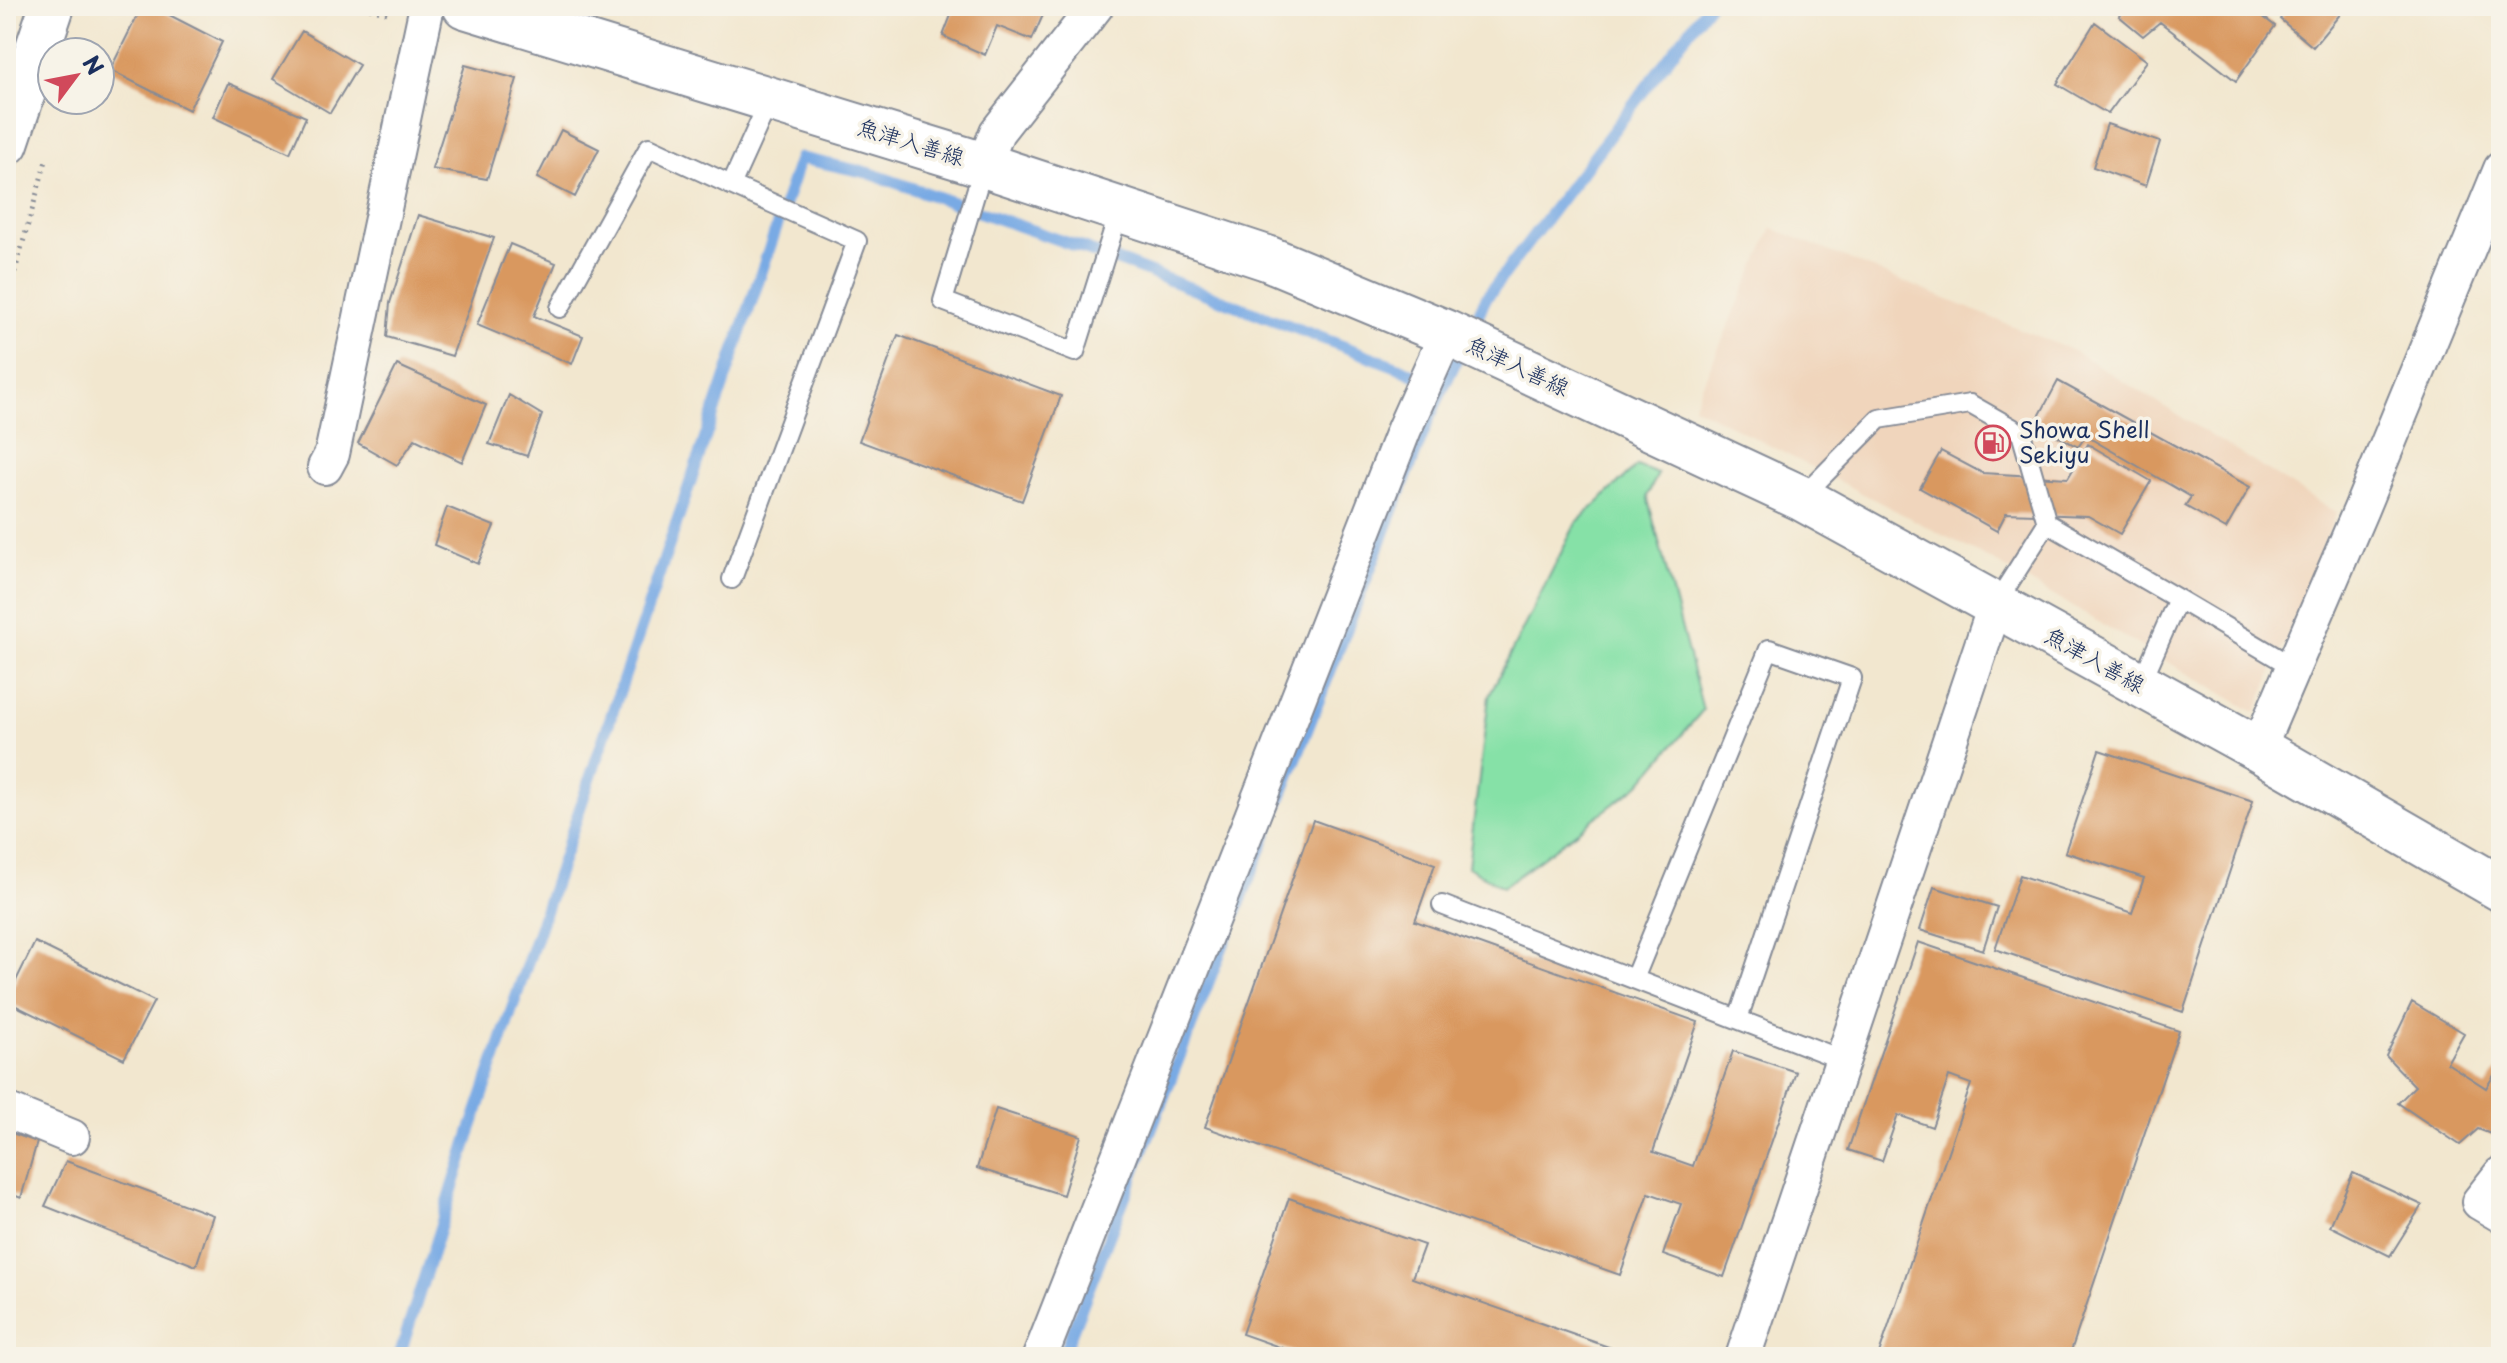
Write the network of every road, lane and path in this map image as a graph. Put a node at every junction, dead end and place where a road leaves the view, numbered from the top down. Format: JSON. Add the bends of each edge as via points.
{"nodes":[{"id":1,"x":52,"y":6,"type":"edge"},
{"id":2,"x":427,"y":6,"type":"edge"},
{"id":3,"x":465,"y":6,"type":"edge"},
{"id":4,"x":1096,"y":6,"type":"edge"},
{"id":5,"x":770,"y":99,"type":"junction"},
{"id":6,"x":6,"y":143,"type":"edge"},
{"id":7,"x":51,"y":144,"type":"dead end"},
{"id":8,"x":984,"y":165,"type":"junction"},
{"id":9,"x":2501,"y":169,"type":"edge"},
{"id":10,"x":731,"y":185,"type":"junction"},
{"id":11,"x":1120,"y":209,"type":"junction"},
{"id":12,"x":6,"y":303,"type":"edge"},
{"id":13,"x":560,"y":308,"type":"dead end"},
{"id":14,"x":1447,"y":333,"type":"junction"},
{"id":15,"x":325,"y":467,"type":"dead end"},
{"id":16,"x":1801,"y":498,"type":"junction"},
{"id":17,"x":2047,"y":523,"type":"junction"},
{"id":18,"x":732,"y":579,"type":"dead end"},
{"id":19,"x":2178,"y":599,"type":"junction"},
{"id":20,"x":1995,"y":606,"type":"junction"},
{"id":21,"x":2293,"y":667,"type":"junction"},
{"id":22,"x":2140,"y":685,"type":"junction"},
{"id":23,"x":2258,"y":749,"type":"junction"},
{"id":24,"x":2501,"y":889,"type":"edge"},
{"id":25,"x":1442,"y":905,"type":"dead end"},
{"id":26,"x":1634,"y":979,"type":"junction"},
{"id":27,"x":1738,"y":1019,"type":"junction"},
{"id":28,"x":1843,"y":1060,"type":"junction"},
{"id":29,"x":6,"y":1110,"type":"edge"},
{"id":30,"x":72,"y":1137,"type":"dead end"},
{"id":31,"x":2501,"y":1174,"type":"edge"},
{"id":32,"x":2501,"y":1215,"type":"edge"},
{"id":33,"x":1040,"y":1357,"type":"edge"},
{"id":34,"x":1743,"y":1357,"type":"edge"}],
"edges":[{"from":1,"to":6,"type":"main road"},
{"from":2,"to":15,"type":"street","via":[[332,454]]},
{"from":3,"to":5,"type":"main road","name":"魚津入善線"},
{"from":4,"to":8,"type":"street","via":[[997,132]]},
{"from":5,"to":8,"type":"main road","name":"魚津入善線"},
{"from":5,"to":10,"type":"lane"},
{"from":7,"to":12,"type":"path"},
{"from":8,"to":11,"type":"main road","name":"魚津入善線"},
{"from":8,"to":11,"type":"lane","via":[[943,301],[1075,352]]},
{"from":9,"to":21,"type":"street"},
{"from":10,"to":13,"type":"lane","via":[[649,147]]},
{"from":10,"to":18,"type":"lane","via":[[857,241]]},
{"from":11,"to":14,"type":"main road","name":"魚津入善線","via":[[1267,258]]},
{"from":14,"to":16,"type":"main road","name":"魚津入善線"},
{"from":14,"to":33,"type":"street","via":[[1404,429]]},
{"from":16,"to":17,"type":"lane","via":[[1879,419],[1970,404],[2021,433]]},
{"from":16,"to":20,"type":"main road","name":"魚津入善線"},
{"from":17,"to":19,"type":"lane"},
{"from":17,"to":20,"type":"lane"},
{"from":19,"to":21,"type":"lane"},
{"from":19,"to":22,"type":"lane"},
{"from":20,"to":22,"type":"main road","name":"魚津入善線"},
{"from":20,"to":28,"type":"street"},
{"from":21,"to":23,"type":"street"},
{"from":22,"to":23,"type":"main road","name":"魚津入善線"},
{"from":23,"to":24,"type":"main road","name":"魚津入善線"},
{"from":25,"to":26,"type":"lane"},
{"from":26,"to":27,"type":"lane"},
{"from":26,"to":27,"type":"lane","via":[[1769,649],[1852,678]]},
{"from":27,"to":28,"type":"lane"},
{"from":28,"to":34,"type":"street"},
{"from":29,"to":30,"type":"street"},
{"from":31,"to":32,"type":"street","via":[[2479,1202]]}]}
